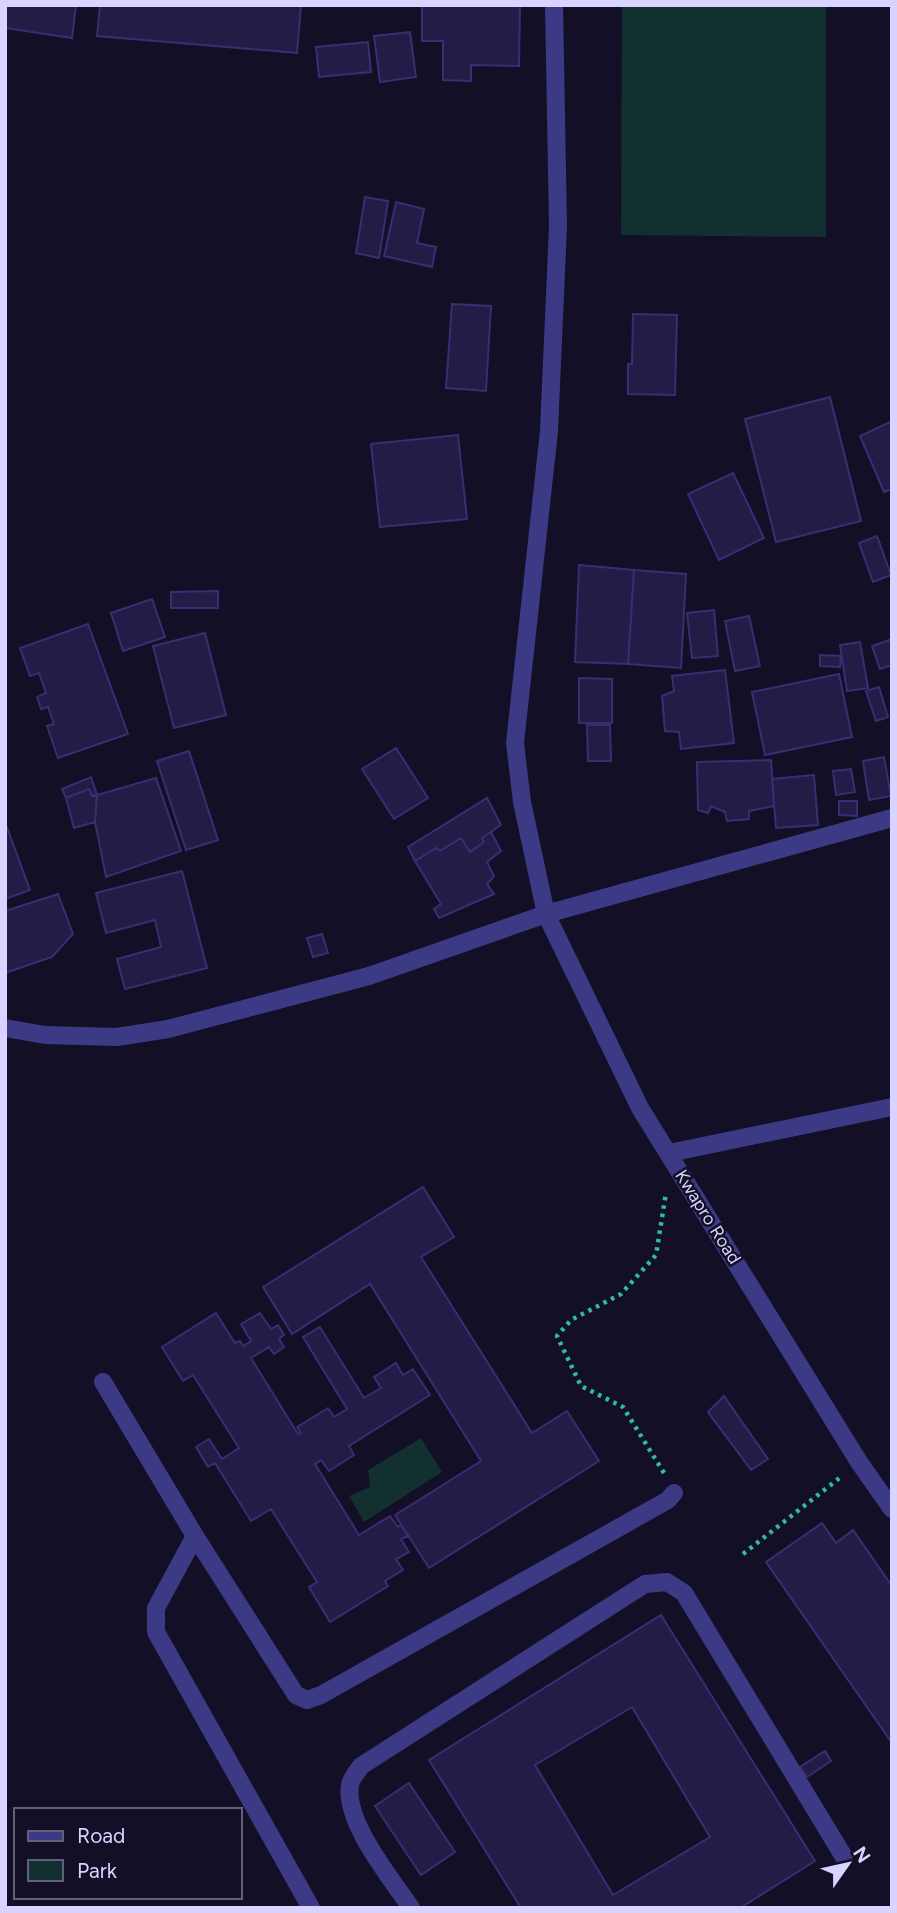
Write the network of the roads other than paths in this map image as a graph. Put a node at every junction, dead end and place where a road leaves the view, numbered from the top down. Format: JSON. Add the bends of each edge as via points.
{"nodes":[{"id":1,"x":554,"y":5,"type":"edge"},
{"id":2,"x":892,"y":818,"type":"edge"},
{"id":3,"x":546,"y":914,"type":"junction"},
{"id":4,"x":5,"y":1028,"type":"edge"},
{"id":5,"x":892,"y":1107,"type":"edge"},
{"id":6,"x":669,"y":1153,"type":"junction"},
{"id":7,"x":103,"y":1382,"type":"dead end"},
{"id":8,"x":674,"y":1493,"type":"road end"},
{"id":9,"x":892,"y":1509,"type":"edge"},
{"id":10,"x":195,"y":1536,"type":"junction"},
{"id":11,"x":844,"y":1857,"type":"dead end"},
{"id":12,"x":311,"y":1908,"type":"edge"},
{"id":13,"x":411,"y":1908,"type":"edge"}],
"edges":[{"from":1,"to":3,"type":"street","name":"Kwapro Road","via":[[558,226],[549,431],[515,743],[522,802]]},
{"from":2,"to":3,"type":"street"},
{"from":3,"to":4,"type":"street","via":[[369,976],[168,1029],[117,1037],[45,1035]]},
{"from":3,"to":6,"type":"street","name":"Kwapro Road","via":[[640,1108]]},
{"from":5,"to":6,"type":"street"},
{"from":6,"to":9,"type":"street","name":"Kwapro Road"},
{"from":7,"to":10,"type":"street"},
{"from":8,"to":10,"type":"street","via":[[307,1700],[296,1695]]},
{"from":10,"to":12,"type":"street","via":[[156,1608],[156,1632]]},
{"from":11,"to":13,"type":"street","via":[[684,1593],[667,1582],[645,1584],[361,1766],[350,1783],[351,1804],[363,1837]]}]}
